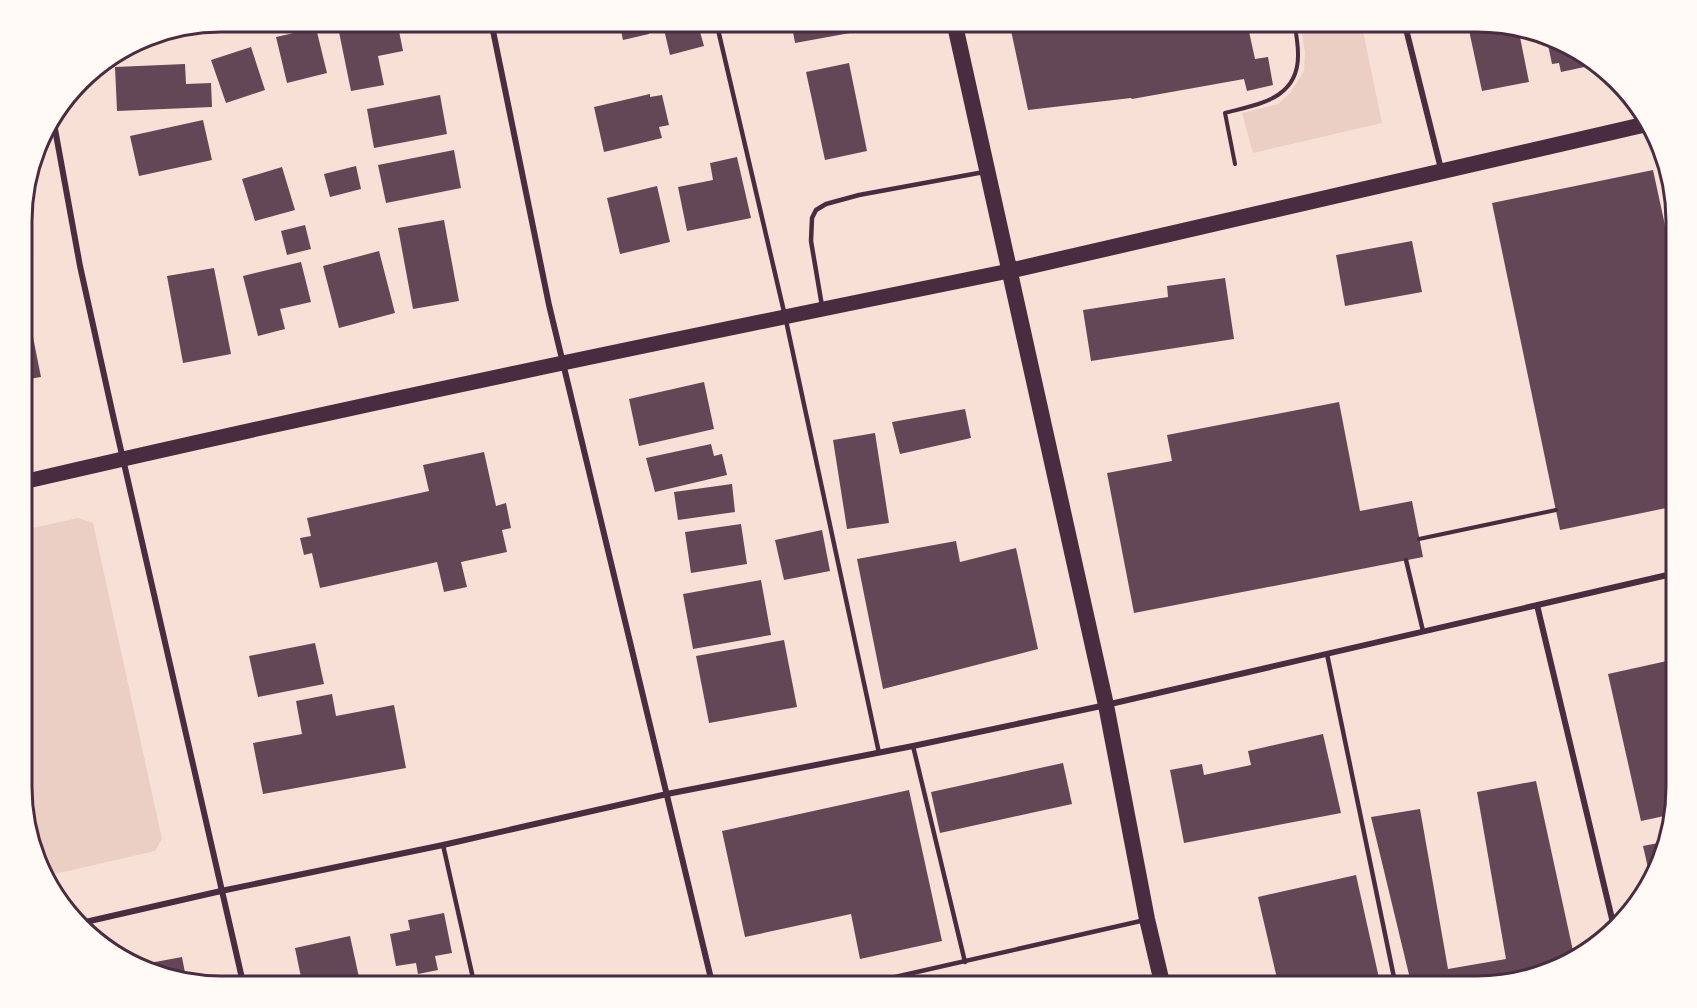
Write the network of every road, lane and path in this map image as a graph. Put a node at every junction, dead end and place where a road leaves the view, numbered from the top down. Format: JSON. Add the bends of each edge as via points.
{"nodes":[{"id":1,"x":494,"y":32,"type":"edge"},
{"id":2,"x":719,"y":32,"type":"edge"},
{"id":3,"x":956,"y":32,"type":"edge"},
{"id":4,"x":1295,"y":32,"type":"edge"},
{"id":5,"x":1407,"y":32,"type":"edge"},
{"id":6,"x":1640,"y":126,"type":"edge"},
{"id":7,"x":54,"y":131,"type":"edge"},
{"id":8,"x":1235,"y":164,"type":"dead end"},
{"id":9,"x":987,"y":171,"type":"junction"},
{"id":10,"x":1442,"y":172,"type":"junction"},
{"id":11,"x":1009,"y":271,"type":"junction"},
{"id":12,"x":823,"y":309,"type":"junction"},
{"id":13,"x":785,"y":316,"type":"junction"},
{"id":14,"x":563,"y":363,"type":"junction"},
{"id":15,"x":123,"y":459,"type":"junction"},
{"id":16,"x":32,"y":480,"type":"edge"},
{"id":17,"x":1556,"y":510,"type":"dead end"},
{"id":18,"x":1419,"y":539,"type":"dead end"},
{"id":19,"x":1406,"y":560,"type":"dead end"},
{"id":20,"x":1665,"y":576,"type":"edge"},
{"id":21,"x":1537,"y":605,"type":"junction"},
{"id":22,"x":1423,"y":631,"type":"junction"},
{"id":23,"x":1327,"y":654,"type":"junction"},
{"id":24,"x":1106,"y":705,"type":"junction"},
{"id":25,"x":913,"y":746,"type":"junction"},
{"id":26,"x":879,"y":753,"type":"junction"},
{"id":27,"x":667,"y":794,"type":"junction"},
{"id":28,"x":442,"y":845,"type":"junction"},
{"id":29,"x":221,"y":891,"type":"junction"},
{"id":30,"x":1612,"y":919,"type":"edge"},
{"id":31,"x":1147,"y":920,"type":"junction"},
{"id":32,"x":88,"y":922,"type":"edge"},
{"id":33,"x":965,"y":962,"type":"junction"},
{"id":34,"x":241,"y":976,"type":"edge"},
{"id":35,"x":472,"y":976,"type":"edge"},
{"id":36,"x":710,"y":976,"type":"edge"},
{"id":37,"x":901,"y":976,"type":"edge"},
{"id":38,"x":1160,"y":976,"type":"edge"},
{"id":39,"x":1394,"y":976,"type":"edge"}],
"edges":[{"from":1,"to":14,"type":"street"},
{"from":2,"to":13,"type":"lane"},
{"from":3,"to":9,"type":"highway"},
{"from":4,"to":8,"type":"path","via":[[1297,67],[1290,84],[1269,102],[1225,113]]},
{"from":5,"to":10,"type":"street"},
{"from":6,"to":10,"type":"highway"},
{"from":7,"to":15,"type":"street"},
{"from":9,"to":11,"type":"highway"},
{"from":9,"to":12,"type":"lane","via":[[860,195],[816,210],[811,241]]},
{"from":10,"to":11,"type":"highway"},
{"from":11,"to":12,"type":"main road"},
{"from":11,"to":24,"type":"highway"},
{"from":12,"to":13,"type":"main road"},
{"from":13,"to":14,"type":"main road"},
{"from":13,"to":26,"type":"lane"},
{"from":14,"to":15,"type":"main road"},
{"from":14,"to":27,"type":"street"},
{"from":15,"to":16,"type":"main road"},
{"from":15,"to":29,"type":"street"},
{"from":17,"to":18,"type":"path"},
{"from":19,"to":22,"type":"lane"},
{"from":20,"to":21,"type":"street"},
{"from":21,"to":22,"type":"street"},
{"from":21,"to":30,"type":"street"},
{"from":22,"to":23,"type":"street"},
{"from":23,"to":24,"type":"street"},
{"from":23,"to":39,"type":"lane"},
{"from":24,"to":25,"type":"street"},
{"from":24,"to":31,"type":"highway"},
{"from":25,"to":26,"type":"street"},
{"from":25,"to":33,"type":"lane"},
{"from":26,"to":27,"type":"street"},
{"from":27,"to":28,"type":"street"},
{"from":27,"to":36,"type":"street"},
{"from":28,"to":29,"type":"street"},
{"from":28,"to":35,"type":"lane"},
{"from":29,"to":32,"type":"street"},
{"from":29,"to":34,"type":"street"},
{"from":31,"to":33,"type":"lane"},
{"from":31,"to":38,"type":"highway"},
{"from":33,"to":37,"type":"lane"}]}
